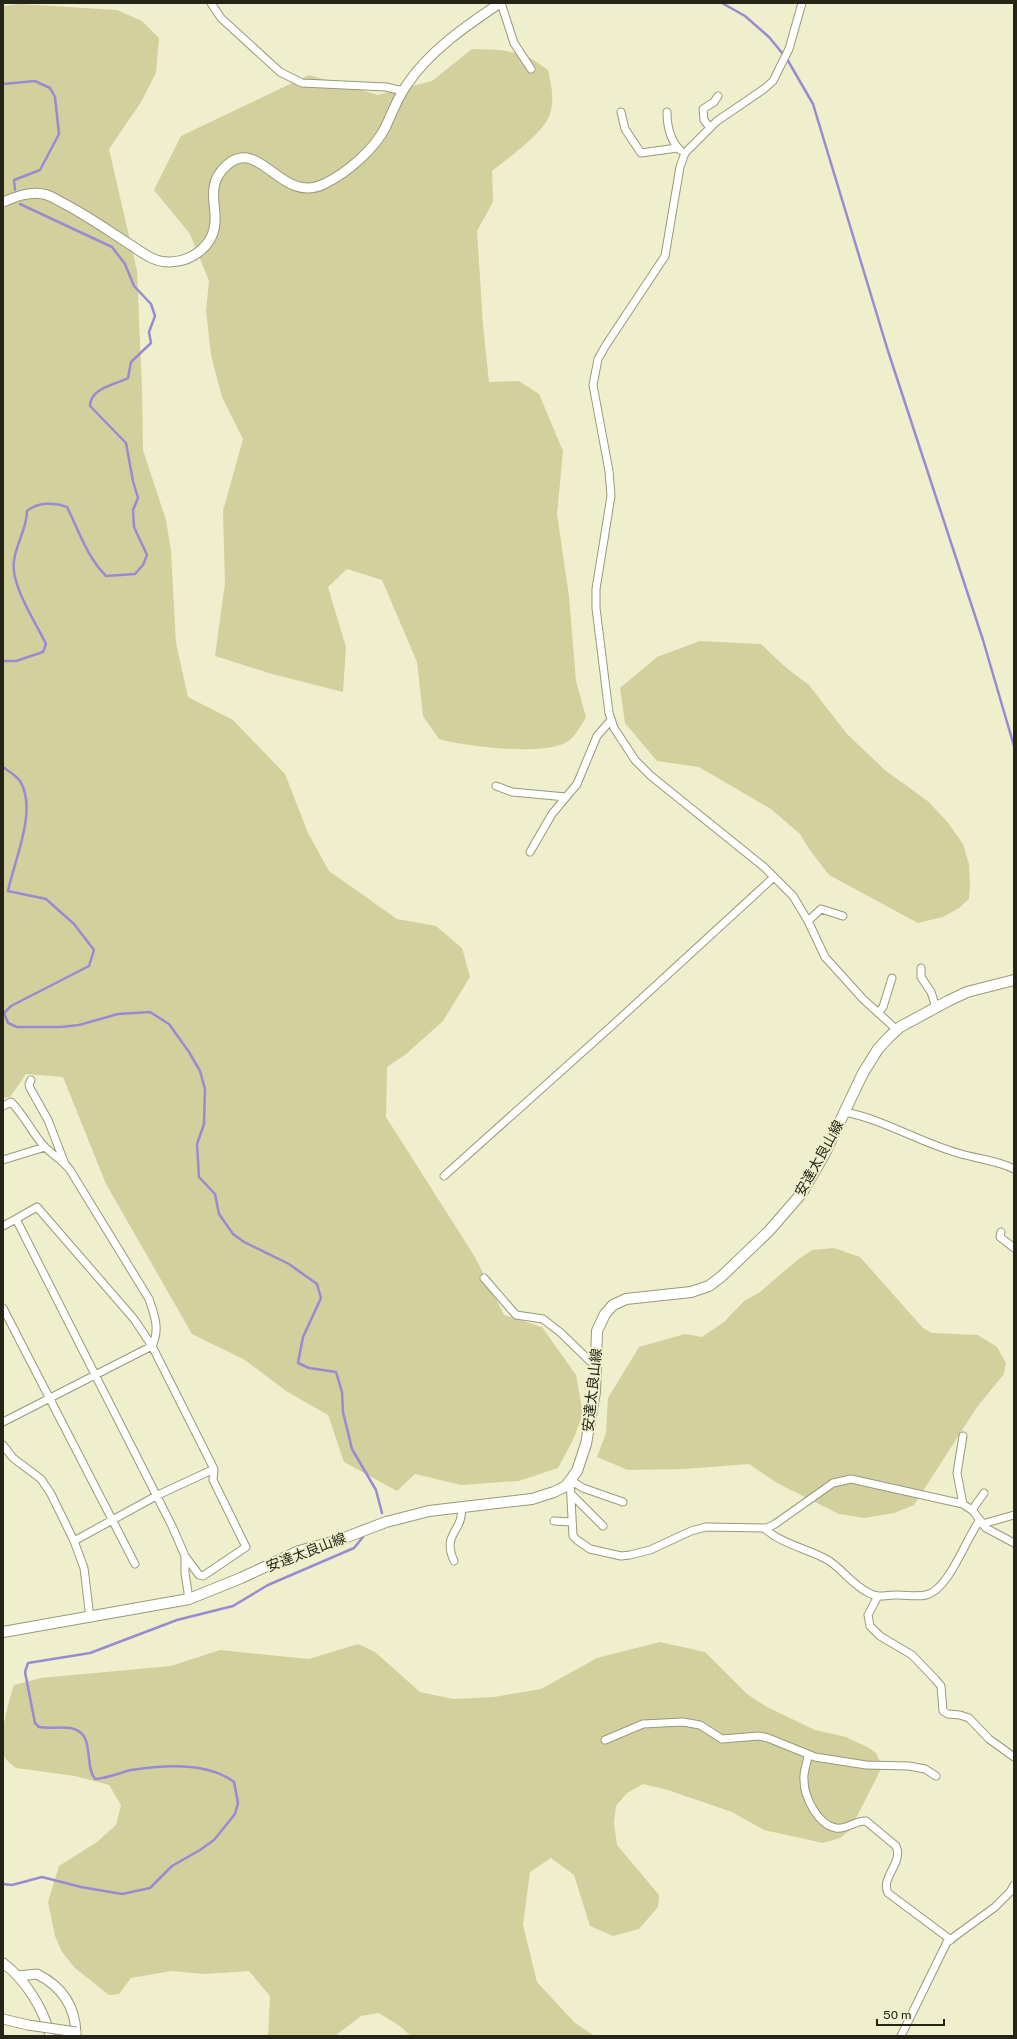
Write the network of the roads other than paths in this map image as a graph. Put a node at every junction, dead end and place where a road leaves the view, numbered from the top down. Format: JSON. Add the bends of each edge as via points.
{"nodes":[{"id":1,"x":211,"y":3,"type":"edge"},
{"id":2,"x":501,"y":3,"type":"edge"},
{"id":3,"x":802,"y":3,"type":"edge"},
{"id":4,"x":531,"y":69,"type":"dead end"},
{"id":5,"x":403,"y":91,"type":"junction"},
{"id":6,"x":718,"y":96,"type":"dead end"},
{"id":7,"x":621,"y":112,"type":"dead end"},
{"id":8,"x":667,"y":112,"type":"dead end"},
{"id":9,"x":710,"y":128,"type":"junction"},
{"id":10,"x":677,"y":148,"type":"junction"},
{"id":11,"x":684,"y":155,"type":"junction"},
{"id":12,"x":3,"y":202,"type":"edge"},
{"id":13,"x":611,"y":720,"type":"junction"},
{"id":14,"x":496,"y":786,"type":"dead end"},
{"id":15,"x":566,"y":797,"type":"junction"},
{"id":16,"x":530,"y":852,"type":"dead end"},
{"id":17,"x":774,"y":877,"type":"junction"},
{"id":18,"x":843,"y":916,"type":"dead end"},
{"id":19,"x":808,"y":921,"type":"junction"},
{"id":20,"x":921,"y":968,"type":"dead end"},
{"id":21,"x":892,"y":978,"type":"dead end"},
{"id":22,"x":1014,"y":980,"type":"edge"},
{"id":23,"x":936,"y":1007,"type":"junction"},
{"id":24,"x":878,"y":1013,"type":"junction"},
{"id":25,"x":897,"y":1030,"type":"junction"},
{"id":26,"x":31,"y":1080,"type":"dead end"},
{"id":27,"x":3,"y":1106,"type":"edge"},
{"id":28,"x":845,"y":1112,"type":"junction"},
{"id":29,"x":45,"y":1147,"type":"junction"},
{"id":30,"x":3,"y":1160,"type":"edge"},
{"id":31,"x":65,"y":1164,"type":"junction"},
{"id":32,"x":1014,"y":1169,"type":"edge"},
{"id":33,"x":444,"y":1176,"type":"dead end"},
{"id":34,"x":16,"y":1219,"type":"junction"},
{"id":35,"x":3,"y":1226,"type":"edge"},
{"id":36,"x":1000,"y":1232,"type":"dead end"},
{"id":37,"x":1014,"y":1248,"type":"edge"},
{"id":38,"x":484,"y":1278,"type":"dead end"},
{"id":39,"x":3,"y":1308,"type":"edge"},
{"id":40,"x":152,"y":1346,"type":"junction"},
{"id":41,"x":596,"y":1367,"type":"junction"},
{"id":42,"x":95,"y":1374,"type":"junction"},
{"id":43,"x":49,"y":1398,"type":"junction"},
{"id":44,"x":3,"y":1422,"type":"edge"},
{"id":45,"x":963,"y":1436,"type":"dead end"},
{"id":46,"x":3,"y":1445,"type":"edge"},
{"id":47,"x":214,"y":1469,"type":"junction"},
{"id":48,"x":570,"y":1480,"type":"junction"},
{"id":49,"x":984,"y":1493,"type":"dead end"},
{"id":50,"x":571,"y":1494,"type":"junction"},
{"id":51,"x":158,"y":1495,"type":"junction"},
{"id":52,"x":623,"y":1502,"type":"dead end"},
{"id":53,"x":963,"y":1504,"type":"junction"},
{"id":54,"x":461,"y":1506,"type":"junction"},
{"id":55,"x":972,"y":1510,"type":"junction"},
{"id":56,"x":1014,"y":1515,"type":"edge"},
{"id":57,"x":112,"y":1520,"type":"junction"},
{"id":58,"x":554,"y":1521,"type":"dead end"},
{"id":59,"x":572,"y":1522,"type":"junction"},
{"id":60,"x":981,"y":1522,"type":"junction"},
{"id":61,"x":603,"y":1526,"type":"dead end"},
{"id":62,"x":764,"y":1528,"type":"junction"},
{"id":63,"x":74,"y":1541,"type":"junction"},
{"id":64,"x":1014,"y":1543,"type":"edge"},
{"id":65,"x":185,"y":1556,"type":"junction"},
{"id":66,"x":454,"y":1561,"type":"dead end"},
{"id":67,"x":135,"y":1564,"type":"dead end"},
{"id":68,"x":878,"y":1596,"type":"junction"},
{"id":69,"x":189,"y":1599,"type":"junction"},
{"id":70,"x":90,"y":1618,"type":"junction"},
{"id":71,"x":3,"y":1632,"type":"edge"},
{"id":72,"x":605,"y":1740,"type":"dead end"},
{"id":73,"x":808,"y":1756,"type":"junction"},
{"id":74,"x":1014,"y":1757,"type":"edge"},
{"id":75,"x":936,"y":1776,"type":"dead end"},
{"id":76,"x":1014,"y":1885,"type":"edge"},
{"id":77,"x":950,"y":1940,"type":"junction"},
{"id":78,"x":3,"y":1962,"type":"edge"},
{"id":79,"x":18,"y":1976,"type":"junction"},
{"id":80,"x":3,"y":2019,"type":"edge"},
{"id":81,"x":76,"y":2034,"type":"edge"},
{"id":82,"x":50,"y":2036,"type":"edge"},
{"id":83,"x":901,"y":2036,"type":"edge"}],
"edges":[{"from":1,"to":5,"type":"street","via":[[221,18],[290,79],[302,83],[386,87]]},
{"from":2,"to":4,"type":"street","via":[[514,43]]},
{"from":2,"to":5,"type":"street","via":[[443,45],[425,62]]},
{"from":3,"to":9,"type":"street","via":[[789,49],[773,81]]},
{"from":5,"to":12,"type":"street","via":[[386,127],[372,147],[325,184],[312,189],[298,187],[286,182],[254,158],[241,157],[228,164],[218,174],[214,188],[215,224],[211,238],[203,250],[192,257],[162,262],[147,256],[82,212],[44,194],[35,193]]},
{"from":6,"to":9,"type":"street","via":[[703,109],[704,120]]},
{"from":7,"to":10,"type":"street","via":[[625,129],[641,153]]},
{"from":8,"to":10,"type":"street","via":[[667,123]]},
{"from":9,"to":11,"type":"street"},
{"from":10,"to":11,"type":"street"},
{"from":11,"to":13,"type":"street","via":[[665,256],[606,345],[598,359],[594,378],[594,391],[611,485],[596,590],[597,622]]},
{"from":13,"to":15,"type":"street","via":[[597,736],[577,784]]},
{"from":13,"to":17,"type":"street","via":[[622,743],[651,776]]},
{"from":14,"to":15,"type":"street","via":[[524,794]]},
{"from":15,"to":16,"type":"street","via":[[552,814]]},
{"from":17,"to":19,"type":"street","via":[[793,896]]},
{"from":17,"to":33,"type":"street"},
{"from":18,"to":19,"type":"street","via":[[821,909]]},
{"from":19,"to":24,"type":"street","via":[[825,957]]},
{"from":20,"to":23,"type":"street","via":[[921,977],[931,992]]},
{"from":21,"to":24,"type":"street","via":[[883,1007]]},
{"from":22,"to":23,"type":"main road","name":"安達太良山線","via":[[967,992]]},
{"from":23,"to":25,"type":"main road","name":"安達太良山線"},
{"from":24,"to":25,"type":"street"},
{"from":25,"to":28,"type":"main road","name":"安達太良山線","via":[[878,1049],[863,1073]]},
{"from":26,"to":31,"type":"street","via":[[30,1088],[48,1120]]},
{"from":27,"to":29,"type":"street","via":[[11,1102]]},
{"from":28,"to":32,"type":"street","via":[[888,1125],[957,1153],[1003,1163]]},
{"from":28,"to":41,"type":"main road","name":"安達太良山線","via":[[802,1193],[769,1231],[722,1276],[709,1286],[691,1292],[626,1299],[613,1305],[605,1314],[597,1331]]},
{"from":29,"to":30,"type":"street"},
{"from":29,"to":31,"type":"street"},
{"from":31,"to":40,"type":"street","via":[[149,1300],[157,1327]]},
{"from":34,"to":35,"type":"street"},
{"from":34,"to":40,"type":"street","via":[[37,1207],[134,1319]]},
{"from":34,"to":42,"type":"street"},
{"from":36,"to":37,"type":"street","via":[[1000,1237]]},
{"from":38,"to":41,"type":"street","via":[[516,1315],[542,1320],[561,1332]]},
{"from":39,"to":43,"type":"street"},
{"from":40,"to":42,"type":"street"},
{"from":40,"to":47,"type":"street"},
{"from":41,"to":48,"type":"main road","name":"安達太良山線","via":[[593,1410],[586,1444],[577,1471]]},
{"from":42,"to":43,"type":"street"},
{"from":42,"to":51,"type":"street"},
{"from":43,"to":44,"type":"street"},
{"from":43,"to":57,"type":"street"},
{"from":45,"to":53,"type":"street","via":[[957,1473]]},
{"from":46,"to":63,"type":"street","via":[[13,1458],[41,1479]]},
{"from":47,"to":51,"type":"street"},
{"from":47,"to":65,"type":"street","via":[[213,1480],[246,1547],[203,1576],[199,1575]]},
{"from":48,"to":50,"type":"street"},
{"from":48,"to":52,"type":"street","via":[[583,1488]]},
{"from":48,"to":54,"type":"main road","name":"安達太良山線","via":[[566,1486],[532,1499]]},
{"from":49,"to":55,"type":"street"},
{"from":50,"to":59,"type":"street"},
{"from":50,"to":61,"type":"street"},
{"from":51,"to":57,"type":"street"},
{"from":51,"to":65,"type":"street"},
{"from":53,"to":55,"type":"street"},
{"from":53,"to":62,"type":"street","via":[[844,1479],[833,1483],[776,1524]]},
{"from":54,"to":66,"type":"street","via":[[461,1520],[450,1538],[450,1553]]},
{"from":54,"to":69,"type":"main road","name":"安達太良山線","via":[[404,1517],[299,1551]]},
{"from":55,"to":60,"type":"street"},
{"from":56,"to":60,"type":"street"},
{"from":57,"to":63,"type":"street"},
{"from":57,"to":67,"type":"street"},
{"from":58,"to":59,"type":"street"},
{"from":59,"to":62,"type":"street","via":[[573,1536],[582,1544],[621,1556],[650,1550],[706,1527]]},
{"from":60,"to":64,"type":"street","via":[[986,1528]]},
{"from":60,"to":68,"type":"street","via":[[971,1531],[950,1573],[931,1593]]},
{"from":62,"to":68,"type":"street","via":[[774,1537],[826,1559],[859,1588]]},
{"from":63,"to":70,"type":"street","via":[[84,1568]]},
{"from":65,"to":69,"type":"street"},
{"from":68,"to":74,"type":"street","via":[[868,1615],[870,1626],[886,1640],[912,1655],[941,1686],[942,1711],[968,1718]]},
{"from":69,"to":70,"type":"main road","name":"安達太良山線"},
{"from":70,"to":71,"type":"main road","name":"安達太良山線"},
{"from":72,"to":73,"type":"street","via":[[643,1724],[683,1722],[700,1725],[722,1739],[759,1736],[768,1738]]},
{"from":73,"to":75,"type":"street","via":[[866,1765],[909,1766],[924,1769]]},
{"from":73,"to":77,"type":"street","via":[[804,1788],[808,1800],[821,1818],[830,1826],[840,1828],[861,1820],[866,1821],[896,1846],[898,1860],[886,1885],[888,1893]]},
{"from":76,"to":77,"type":"street","via":[[995,1907]]},
{"from":77,"to":83,"type":"street","via":[[942,1950]]},
{"from":78,"to":79,"type":"street"},
{"from":79,"to":81,"type":"street","via":[[37,1974],[55,1987],[70,2003]]},
{"from":79,"to":82,"type":"street","via":[[44,2016]]},
{"from":80,"to":81,"type":"street","bridge":true}]}
